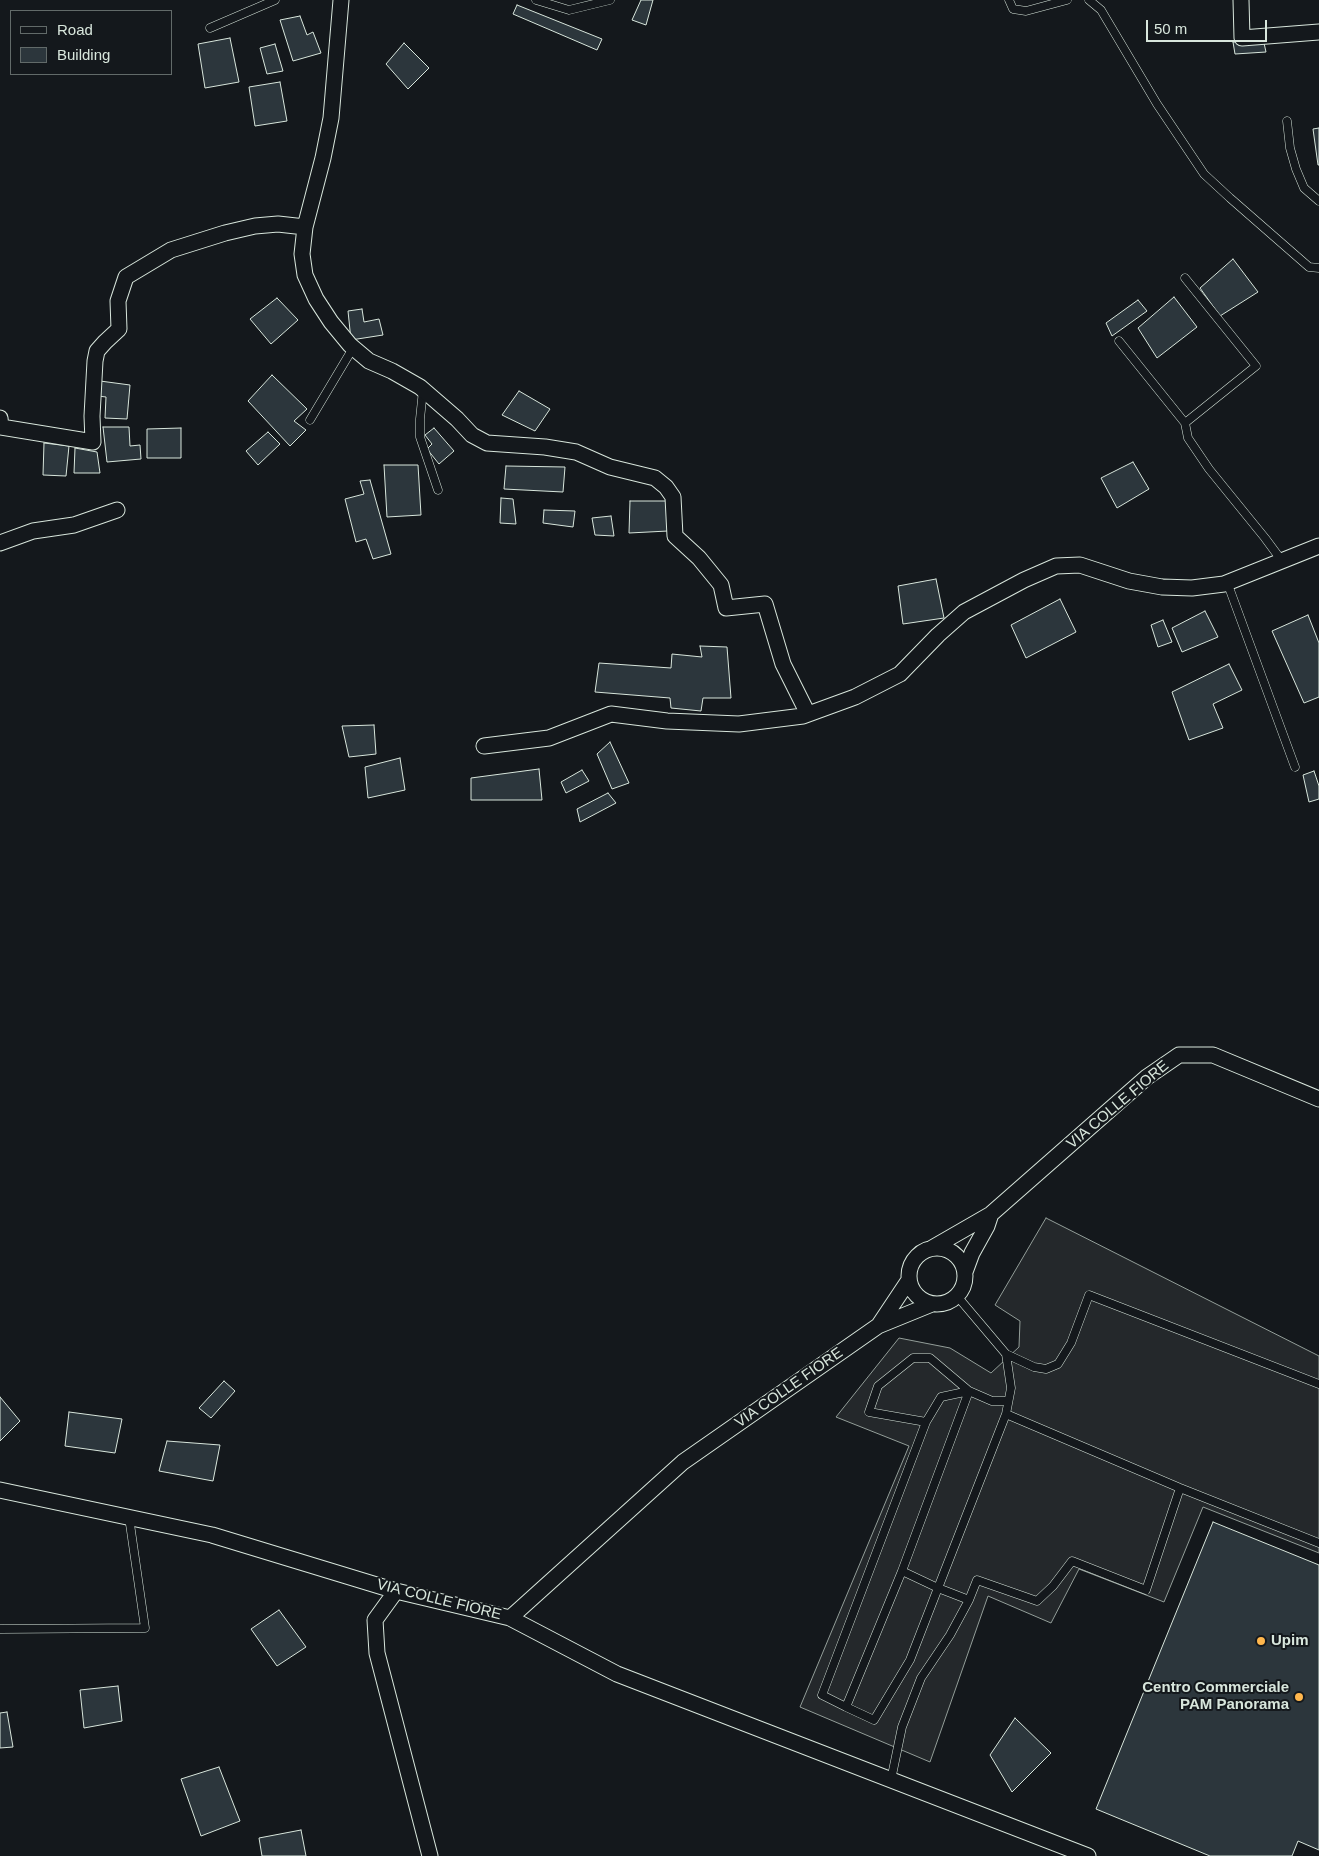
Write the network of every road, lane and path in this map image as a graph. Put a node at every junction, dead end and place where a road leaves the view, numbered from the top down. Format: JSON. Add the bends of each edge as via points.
{"nodes":[{"id":1,"x":275,"y":0,"type":"edge"},
{"id":2,"x":341,"y":0,"type":"edge"},
{"id":3,"x":536,"y":0,"type":"edge"},
{"id":4,"x":610,"y":0,"type":"edge"},
{"id":5,"x":1009,"y":0,"type":"edge"},
{"id":6,"x":1067,"y":0,"type":"edge"},
{"id":7,"x":1089,"y":0,"type":"edge"},
{"id":8,"x":1241,"y":0,"type":"edge"},
{"id":9,"x":210,"y":28,"type":"dead end"},
{"id":10,"x":1319,"y":32,"type":"edge"},
{"id":11,"x":1287,"y":120,"type":"dead end"},
{"id":12,"x":1319,"y":201,"type":"edge"},
{"id":13,"x":304,"y":227,"type":"junction"},
{"id":14,"x":1319,"y":268,"type":"edge"},
{"id":15,"x":1185,"y":278,"type":"dead end"},
{"id":16,"x":1119,"y":341,"type":"dead end"},
{"id":17,"x":353,"y":348,"type":"junction"},
{"id":18,"x":423,"y":390,"type":"junction"},
{"id":19,"x":0,"y":418,"type":"edge"},
{"id":20,"x":310,"y":420,"type":"dead end"},
{"id":21,"x":1185,"y":423,"type":"junction"},
{"id":22,"x":438,"y":490,"type":"dead end"},
{"id":23,"x":117,"y":510,"type":"dead end"},
{"id":24,"x":0,"y":543,"type":"edge"},
{"id":25,"x":1319,"y":546,"type":"edge"},
{"id":26,"x":1282,"y":561,"type":"junction"},
{"id":27,"x":1227,"y":582,"type":"junction"},
{"id":28,"x":808,"y":714,"type":"junction"},
{"id":29,"x":484,"y":746,"type":"dead end"},
{"id":30,"x":1295,"y":767,"type":"dead end"},
{"id":31,"x":1319,"y":1099,"type":"edge"},
{"id":32,"x":992,"y":1214,"type":"junction"},
{"id":33,"x":932,"y":1248,"type":"junction"},
{"id":34,"x":965,"y":1272,"type":"junction"},
{"id":35,"x":909,"y":1280,"type":"junction"},
{"id":36,"x":957,"y":1296,"type":"junction"},
{"id":37,"x":932,"y":1304,"type":"junction"},
{"id":38,"x":878,"y":1326,"type":"junction"},
{"id":39,"x":1006,"y":1354,"type":"junction"},
{"id":40,"x":1319,"y":1384,"type":"edge"},
{"id":41,"x":969,"y":1391,"type":"junction"},
{"id":42,"x":1008,"y":1401,"type":"junction"},
{"id":43,"x":1006,"y":1414,"type":"junction"},
{"id":44,"x":926,"y":1422,"type":"junction"},
{"id":45,"x":1180,"y":1488,"type":"junction"},
{"id":46,"x":0,"y":1490,"type":"edge"},
{"id":47,"x":129,"y":1517,"type":"junction"},
{"id":48,"x":1319,"y":1543,"type":"edge"},
{"id":49,"x":902,"y":1571,"type":"junction"},
{"id":50,"x":938,"y":1588,"type":"junction"},
{"id":51,"x":396,"y":1591,"type":"junction"},
{"id":52,"x":969,"y":1600,"type":"junction"},
{"id":53,"x":510,"y":1618,"type":"junction"},
{"id":54,"x":0,"y":1629,"type":"edge"},
{"id":55,"x":846,"y":1707,"type":"junction"},
{"id":56,"x":890,"y":1780,"type":"junction"},
{"id":57,"x":430,"y":1856,"type":"edge"},
{"id":58,"x":1088,"y":1856,"type":"edge"}],
"edges":[{"from":1,"to":9,"type":"lane"},
{"from":2,"to":13,"type":"street","via":[[330,118]]},
{"from":3,"to":4,"type":"lane","via":[[568,10]]},
{"from":5,"to":6,"type":"lane","via":[[1013,9],[1026,12]]},
{"from":7,"to":14,"type":"lane","via":[[1101,10],[1157,104],[1204,174],[1309,267]]},
{"from":8,"to":10,"type":"street","via":[[1242,38]]},
{"from":11,"to":12,"type":"lane","via":[[1296,169],[1304,188]]},
{"from":13,"to":17,"type":"street","via":[[302,254],[305,275],[330,322]]},
{"from":13,"to":19,"type":"street","via":[[278,224],[225,233],[171,250],[126,277],[118,301],[119,329],[104,342],[96,356],[93,442],[2,427]]},
{"from":15,"to":21,"type":"lane","via":[[1256,366]]},
{"from":16,"to":21,"type":"lane"},
{"from":17,"to":18,"type":"street","via":[[369,361]]},
{"from":17,"to":20,"type":"lane"},
{"from":18,"to":22,"type":"lane","via":[[420,437]]},
{"from":18,"to":28,"type":"street","via":[[472,435],[487,443],[576,452],[610,467],[655,478],[666,486],[673,497],[676,536],[721,585],[726,608],[765,604],[783,664]]},
{"from":21,"to":26,"type":"lane","via":[[1188,438],[1209,469]]},
{"from":23,"to":24,"type":"street","via":[[74,525],[33,532]]},
{"from":25,"to":26,"type":"street"},
{"from":26,"to":27,"type":"street"},
{"from":27,"to":28,"type":"street","via":[[1192,588],[1162,587],[1129,581],[1080,565],[1056,566],[964,612],[900,674],[855,697]]},
{"from":27,"to":30,"type":"lane"},
{"from":28,"to":29,"type":"street","via":[[739,724],[667,721],[611,714],[549,738]]},
{"from":31,"to":32,"type":"street","name":"VIA COLLE FIORE","via":[[1213,1055],[1179,1055],[1147,1077]]},
{"from":32,"to":33,"type":"street","name":"VIA COLLE FIORE"},
{"from":32,"to":34,"type":"street","name":"VIA COLLE FIORE"},
{"from":33,"to":34,"type":"street","via":[[950,1250],[962,1263]]},
{"from":33,"to":35,"type":"street","via":[[915,1258],[908,1272]]},
{"from":34,"to":36,"type":"street","via":[[963,1286]]},
{"from":35,"to":37,"type":"street","via":[[916,1296]]},
{"from":35,"to":38,"type":"street","name":"VIA COLLE FIORE"},
{"from":36,"to":37,"type":"street","via":[[950,1302]]},
{"from":36,"to":39,"type":"lane"},
{"from":37,"to":38,"type":"street","name":"VIA COLLE FIORE"},
{"from":38,"to":53,"type":"street","name":"VIA COLLE FIORE","via":[[683,1462]]},
{"from":39,"to":40,"type":"lane","via":[[1034,1368],[1046,1369],[1058,1364],[1071,1343],[1089,1295]]},
{"from":39,"to":42,"type":"lane","via":[[1011,1388]]},
{"from":41,"to":42,"type":"lane","via":[[992,1401]]},
{"from":41,"to":44,"type":"lane","via":[[941,1397]]},
{"from":41,"to":44,"type":"lane","via":[[930,1358],[913,1358],[878,1386],[869,1412]]},
{"from":41,"to":49,"type":"lane"},
{"from":42,"to":43,"type":"lane"},
{"from":43,"to":45,"type":"lane"},
{"from":43,"to":50,"type":"lane"},
{"from":44,"to":55,"type":"lane","via":[[822,1695]]},
{"from":45,"to":48,"type":"lane"},
{"from":45,"to":52,"type":"lane","via":[[1146,1590],[1072,1561],[1037,1601],[977,1580]]},
{"from":46,"to":47,"type":"street","name":"VIA COLLE FIORE"},
{"from":47,"to":51,"type":"street","name":"VIA COLLE FIORE","via":[[212,1535]]},
{"from":47,"to":54,"type":"lane","via":[[145,1628]]},
{"from":49,"to":50,"type":"lane"},
{"from":49,"to":55,"type":"lane"},
{"from":50,"to":52,"type":"lane"},
{"from":50,"to":55,"type":"lane","via":[[910,1660],[874,1720]]},
{"from":51,"to":53,"type":"street","name":"VIA COLLE FIORE"},
{"from":51,"to":57,"type":"street","via":[[375,1620],[377,1653]]},
{"from":52,"to":56,"type":"lane","via":[[921,1678],[902,1727]]},
{"from":53,"to":56,"type":"street","via":[[617,1674]]},
{"from":56,"to":58,"type":"street"}]}
